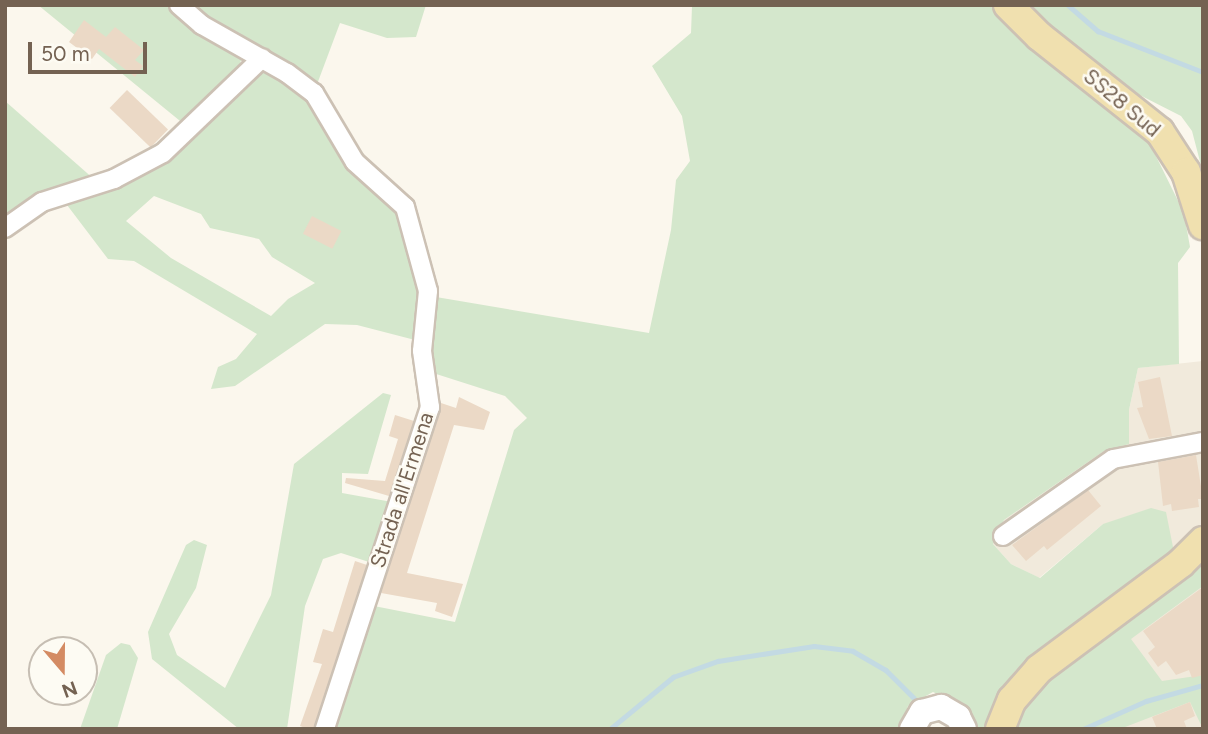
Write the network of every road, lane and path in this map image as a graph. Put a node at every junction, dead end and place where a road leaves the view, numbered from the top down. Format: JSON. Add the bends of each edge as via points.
{"nodes":[{"id":1,"x":179,"y":5,"type":"edge"},
{"id":2,"x":1007,"y":5,"type":"edge"},
{"id":3,"x":262,"y":58,"type":"junction"},
{"id":4,"x":1203,"y":225,"type":"edge"},
{"id":5,"x":5,"y":228,"type":"edge"},
{"id":6,"x":1203,"y":442,"type":"edge"},
{"id":7,"x":1003,"y":536,"type":"dead end"},
{"id":8,"x":1203,"y":541,"type":"edge"},
{"id":9,"x":325,"y":729,"type":"edge"},
{"id":10,"x":912,"y":729,"type":"edge"},
{"id":11,"x":964,"y":729,"type":"edge"},
{"id":12,"x":1000,"y":729,"type":"edge"}],
"edges":[{"from":1,"to":3,"type":"street","name":"Strada all'Ermena","via":[[202,25]]},
{"from":2,"to":4,"type":"main road","name":"SS28 Sud","via":[[1160,132],[1185,172]]},
{"from":3,"to":5,"type":"street","via":[[163,153],[114,179],[42,202]]},
{"from":3,"to":9,"type":"street","name":"Strada all'Ermena","via":[[308,87],[350,156],[405,207],[430,298],[422,351],[430,407]]},
{"from":6,"to":7,"type":"street","via":[[1113,459]]},
{"from":8,"to":12,"type":"main road","via":[[1181,563],[1039,669],[1012,700]]},
{"from":10,"to":11,"type":"main road","via":[[922,712],[941,707],[958,718]]}]}
